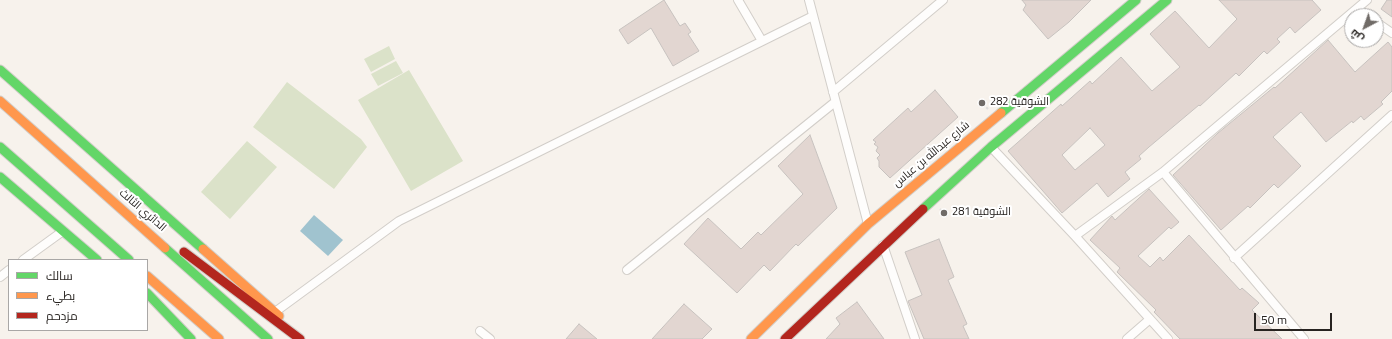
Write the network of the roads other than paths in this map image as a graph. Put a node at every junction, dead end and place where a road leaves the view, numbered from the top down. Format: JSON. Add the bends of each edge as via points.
{"nodes":[{"id":1,"x":738,"y":0,"type":"edge"},
{"id":2,"x":809,"y":0,"type":"edge"},
{"id":3,"x":943,"y":0,"type":"edge"},
{"id":4,"x":1136,"y":0,"type":"edge"},
{"id":5,"x":1167,"y":0,"type":"edge"},
{"id":6,"x":1367,"y":0,"type":"edge"},
{"id":7,"x":1357,"y":8,"type":"edge"},
{"id":8,"x":813,"y":16,"type":"junction"},
{"id":9,"x":1344,"y":19,"type":"edge"},
{"id":10,"x":762,"y":41,"type":"junction"},
{"id":11,"x":0,"y":70,"type":"edge"},
{"id":12,"x":833,"y":92,"type":"junction"},
{"id":13,"x":0,"y":101,"type":"edge"},
{"id":14,"x":835,"y":102,"type":"junction"},
{"id":15,"x":1392,"y":115,"type":"edge"},
{"id":16,"x":0,"y":147,"type":"edge"},
{"id":17,"x":991,"y":147,"type":"junction"},
{"id":18,"x":1162,"y":172,"type":"junction"},
{"id":19,"x":0,"y":177,"type":"edge"},
{"id":20,"x":39,"y":181,"type":"junction"},
{"id":21,"x":95,"y":186,"type":"junction"},
{"id":22,"x":868,"y":224,"type":"junction"},
{"id":23,"x":63,"y":231,"type":"junction"},
{"id":24,"x":1076,"y":236,"type":"junction"},
{"id":25,"x":883,"y":245,"type":"junction"},
{"id":26,"x":1234,"y":258,"type":"junction"},
{"id":27,"x":24,"y":259,"type":"edge"},
{"id":28,"x":96,"y":259,"type":"edge"},
{"id":29,"x":114,"y":259,"type":"edge"},
{"id":30,"x":128,"y":259,"type":"edge"},
{"id":31,"x":627,"y":270,"type":"dead end"},
{"id":32,"x":8,"y":271,"type":"edge"},
{"id":33,"x":0,"y":277,"type":"edge"},
{"id":34,"x":148,"y":277,"type":"edge"},
{"id":35,"x":148,"y":294,"type":"edge"},
{"id":36,"x":148,"y":304,"type":"edge"},
{"id":37,"x":275,"y":312,"type":"junction"},
{"id":38,"x":1150,"y":319,"type":"junction"},
{"id":39,"x":480,"y":331,"type":"dead end"},
{"id":40,"x":190,"y":339,"type":"edge"},
{"id":41,"x":219,"y":339,"type":"edge"},
{"id":42,"x":268,"y":339,"type":"edge"},
{"id":43,"x":300,"y":339,"type":"edge"},
{"id":44,"x":306,"y":339,"type":"edge"},
{"id":45,"x":490,"y":339,"type":"edge"},
{"id":46,"x":751,"y":339,"type":"edge"},
{"id":47,"x":785,"y":339,"type":"edge"},
{"id":48,"x":915,"y":339,"type":"edge"},
{"id":49,"x":1127,"y":339,"type":"edge"},
{"id":50,"x":1168,"y":339,"type":"edge"},
{"id":51,"x":1304,"y":339,"type":"edge"}],
"edges":[{"from":1,"to":10,"type":"street"},
{"from":2,"to":8,"type":"street"},
{"from":3,"to":12,"type":"street"},
{"from":4,"to":22,"type":"main road","name":"شارع عبدالله بن عباس"},
{"from":5,"to":17,"type":"main road"},
{"from":6,"to":7,"type":"street"},
{"from":8,"to":10,"type":"street"},
{"from":8,"to":12,"type":"street"},
{"from":9,"to":18,"type":"street"},
{"from":10,"to":37,"type":"street","via":[[399,221]]},
{"from":11,"to":37,"type":"main road"},
{"from":12,"to":14,"type":"street"},
{"from":13,"to":21,"type":"main road","name":"الدائري الثالث"},
{"from":14,"to":22,"type":"street"},
{"from":14,"to":31,"type":"street"},
{"from":15,"to":26,"type":"street"},
{"from":16,"to":20,"type":"main road"},
{"from":17,"to":24,"type":"street"},
{"from":17,"to":25,"type":"main road"},
{"from":18,"to":24,"type":"street"},
{"from":18,"to":26,"type":"street"},
{"from":19,"to":23,"type":"main road"},
{"from":20,"to":29,"type":"main road"},
{"from":20,"to":30,"type":"main road"},
{"from":21,"to":42,"type":"main road","name":"الدائري الثالث"},
{"from":21,"to":43,"type":"main road"},
{"from":22,"to":46,"type":"main road","name":"شارع عبدالله بن عباس"},
{"from":23,"to":27,"type":"street"},
{"from":23,"to":28,"type":"main road"},
{"from":24,"to":38,"type":"street"},
{"from":25,"to":47,"type":"main road"},
{"from":25,"to":48,"type":"street"},
{"from":26,"to":51,"type":"street"},
{"from":32,"to":33,"type":"street"},
{"from":34,"to":41,"type":"main road"},
{"from":35,"to":40,"type":"main road"},
{"from":36,"to":40,"type":"main road"},
{"from":37,"to":44,"type":"main road"},
{"from":38,"to":49,"type":"street"},
{"from":38,"to":50,"type":"street"},
{"from":39,"to":45,"type":"street"}]}
